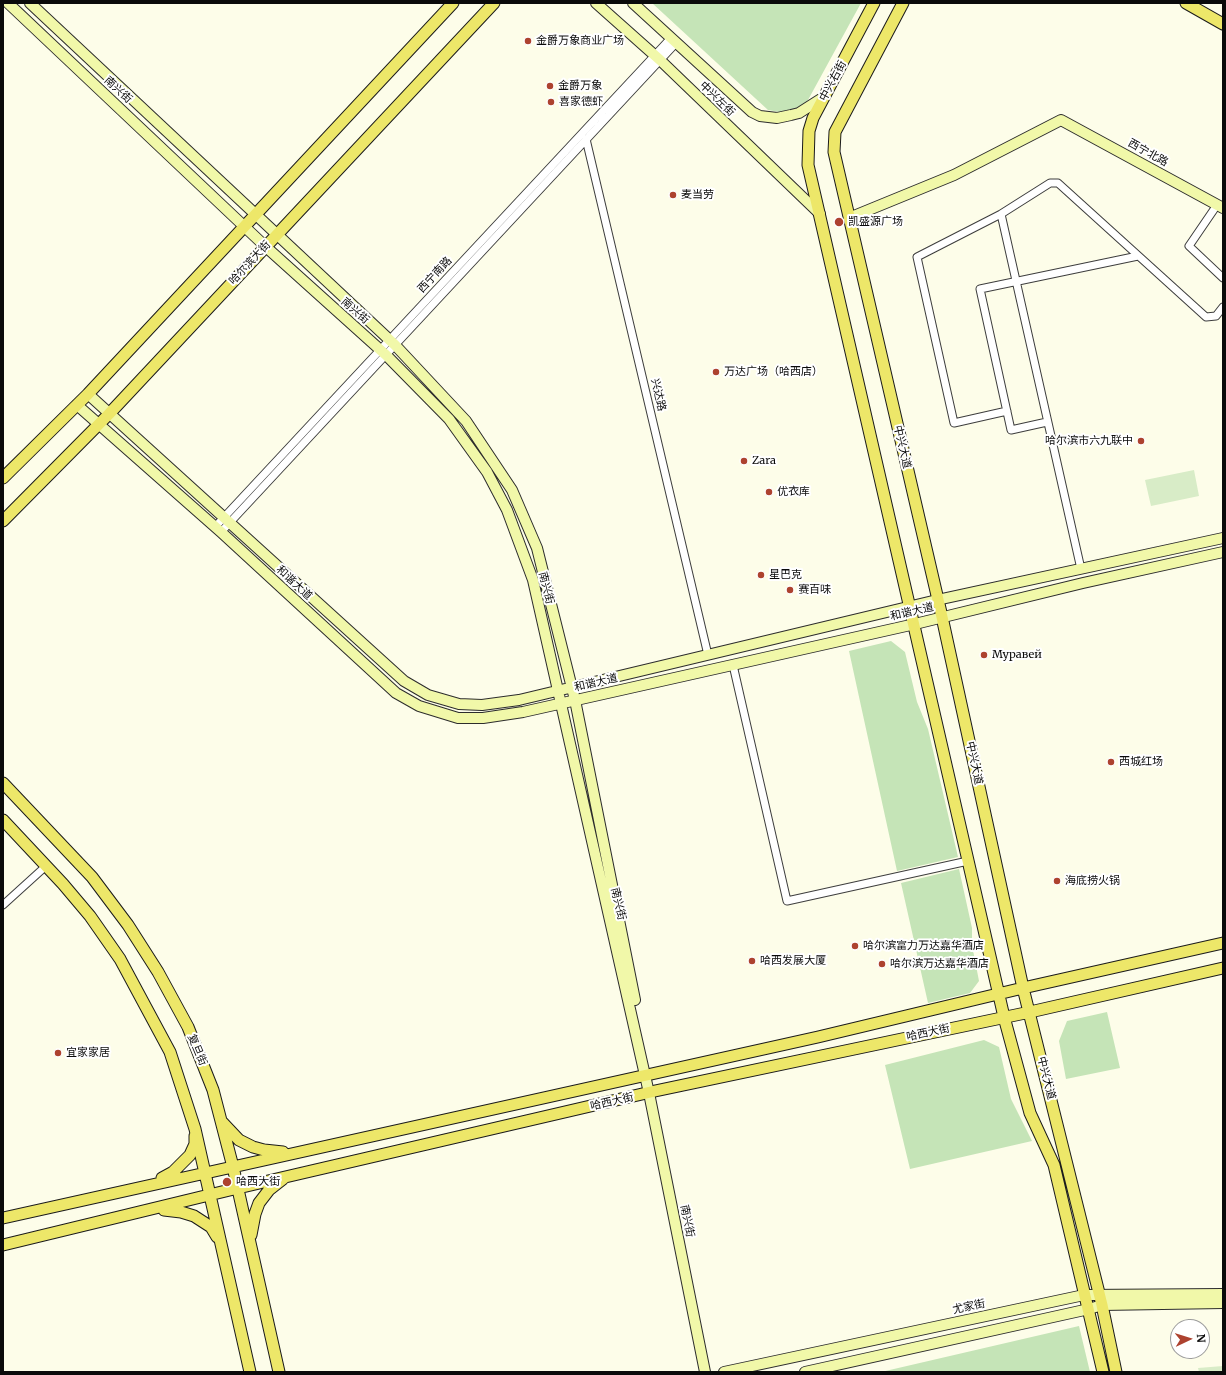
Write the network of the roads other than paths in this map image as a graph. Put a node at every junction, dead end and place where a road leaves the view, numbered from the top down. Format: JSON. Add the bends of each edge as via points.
{"nodes":[{"id":1,"x":8,"y":3,"type":"edge"},
{"id":2,"x":30,"y":3,"type":"edge"},
{"id":3,"x":453,"y":3,"type":"edge"},
{"id":4,"x":494,"y":3,"type":"edge"},
{"id":5,"x":596,"y":3,"type":"edge"},
{"id":6,"x":633,"y":3,"type":"edge"},
{"id":7,"x":874,"y":3,"type":"edge"},
{"id":8,"x":903,"y":3,"type":"edge"},
{"id":9,"x":1186,"y":3,"type":"edge"},
{"id":10,"x":1223,"y":24,"type":"edge"},
{"id":11,"x":673,"y":40,"type":"junction"},
{"id":12,"x":657,"y":58,"type":"junction"},
{"id":13,"x":824,"y":97,"type":"junction"},
{"id":14,"x":586,"y":139,"type":"junction"},
{"id":15,"x":1220,"y":206,"type":"edge"},
{"id":16,"x":820,"y":214,"type":"junction"},
{"id":17,"x":1001,"y":214,"type":"junction"},
{"id":18,"x":256,"y":215,"type":"junction"},
{"id":19,"x":849,"y":218,"type":"junction"},
{"id":20,"x":244,"y":227,"type":"junction"},
{"id":21,"x":276,"y":235,"type":"junction"},
{"id":22,"x":266,"y":247,"type":"junction"},
{"id":23,"x":1138,"y":256,"type":"junction"},
{"id":24,"x":1223,"y":278,"type":"edge"},
{"id":25,"x":1016,"y":281,"type":"junction"},
{"id":26,"x":1223,"y":307,"type":"edge"},
{"id":27,"x":393,"y":343,"type":"junction"},
{"id":28,"x":384,"y":352,"type":"junction"},
{"id":29,"x":88,"y":394,"type":"junction"},
{"id":30,"x":77,"y":405,"type":"junction"},
{"id":31,"x":1007,"y":411,"type":"junction"},
{"id":32,"x":109,"y":414,"type":"junction"},
{"id":33,"x":1047,"y":422,"type":"junction"},
{"id":34,"x":99,"y":424,"type":"junction"},
{"id":35,"x":3,"y":478,"type":"edge"},
{"id":36,"x":227,"y":520,"type":"junction"},
{"id":37,"x":3,"y":521,"type":"edge"},
{"id":38,"x":218,"y":529,"type":"junction"},
{"id":39,"x":1223,"y":538,"type":"edge"},
{"id":40,"x":1223,"y":552,"type":"edge"},
{"id":41,"x":1080,"y":569,"type":"junction"},
{"id":42,"x":937,"y":600,"type":"junction"},
{"id":43,"x":910,"y":607,"type":"junction"},
{"id":44,"x":942,"y":617,"type":"junction"},
{"id":45,"x":915,"y":624,"type":"junction"},
{"id":46,"x":708,"y":655,"type":"junction"},
{"id":47,"x":733,"y":665,"type":"junction"},
{"id":48,"x":572,"y":687,"type":"junction"},
{"id":49,"x":557,"y":691,"type":"junction"},
{"id":50,"x":575,"y":700,"type":"junction"},
{"id":51,"x":561,"y":704,"type":"junction"},
{"id":52,"x":3,"y":783,"type":"edge"},
{"id":53,"x":3,"y":820,"type":"edge"},
{"id":54,"x":968,"y":861,"type":"junction"},
{"id":55,"x":46,"y":866,"type":"junction"},
{"id":56,"x":3,"y":905,"type":"edge"},
{"id":57,"x":1223,"y":943,"type":"edge"},
{"id":58,"x":1223,"y":968,"type":"edge"},
{"id":59,"x":1023,"y":988,"type":"junction"},
{"id":60,"x":999,"y":994,"type":"junction"},
{"id":61,"x":1030,"y":1012,"type":"junction"},
{"id":62,"x":1004,"y":1017,"type":"junction"},
{"id":63,"x":648,"y":1075,"type":"junction"},
{"id":64,"x":652,"y":1092,"type":"junction"},
{"id":65,"x":221,"y":1122,"type":"junction"},
{"id":66,"x":195,"y":1129,"type":"junction"},
{"id":67,"x":297,"y":1152,"type":"junction"},
{"id":68,"x":233,"y":1167,"type":"junction"},
{"id":69,"x":205,"y":1172,"type":"junction"},
{"id":70,"x":284,"y":1178,"type":"junction"},
{"id":71,"x":150,"y":1185,"type":"junction"},
{"id":72,"x":238,"y":1188,"type":"junction"},
{"id":73,"x":210,"y":1196,"type":"junction"},
{"id":74,"x":153,"y":1210,"type":"junction"},
{"id":75,"x":3,"y":1218,"type":"edge"},
{"id":76,"x":3,"y":1245,"type":"edge"},
{"id":77,"x":220,"y":1245,"type":"junction"},
{"id":78,"x":251,"y":1245,"type":"junction"},
{"id":79,"x":1223,"y":1294,"type":"edge"},
{"id":80,"x":1084,"y":1295,"type":"junction"},
{"id":81,"x":1101,"y":1300,"type":"junction"},
{"id":82,"x":1223,"y":1303,"type":"edge"},
{"id":83,"x":1089,"y":1309,"type":"junction"},
{"id":84,"x":250,"y":1372,"type":"edge"},
{"id":85,"x":279,"y":1372,"type":"edge"},
{"id":86,"x":705,"y":1372,"type":"edge"},
{"id":87,"x":711,"y":1372,"type":"edge"},
{"id":88,"x":724,"y":1372,"type":"edge"},
{"id":89,"x":805,"y":1372,"type":"edge"},
{"id":90,"x":1103,"y":1372,"type":"edge"},
{"id":91,"x":1116,"y":1372,"type":"edge"}],
"edges":[{"from":1,"to":20,"type":"main road","name":"南兴街"},
{"from":2,"to":18,"type":"main road","name":"南兴街"},
{"from":3,"to":18,"type":"main road"},
{"from":4,"to":21,"type":"main road","name":"哈尔滨大街"},
{"from":5,"to":12,"type":"main road","name":"中兴左街"},
{"from":6,"to":11,"type":"main road","name":"中兴左街"},
{"from":7,"to":13,"type":"main road","name":"中兴右街"},
{"from":8,"to":19,"type":"main road","name":"中兴大道","via":[[835,132],[834,152]]},
{"from":9,"to":10,"type":"main road"},
{"from":11,"to":12,"type":"street","name":"西宁南路"},
{"from":11,"to":13,"type":"main road","name":"中兴左街","via":[[752,112],[760,116],[771,118],[799,113]]},
{"from":12,"to":14,"type":"street","name":"西宁南路"},
{"from":12,"to":16,"type":"main road","name":"中兴左街"},
{"from":12,"to":27,"type":"street","name":"西宁南路"},
{"from":13,"to":16,"type":"main road","name":"中兴右街","via":[[809,131],[808,165]]},
{"from":14,"to":27,"type":"street","name":"西宁南路"},
{"from":14,"to":46,"type":"street","name":"兴达路"},
{"from":15,"to":19,"type":"main road","name":"西宁北路","via":[[1061,120],[954,175]]},
{"from":15,"to":24,"type":"street","via":[[1189,246]]},
{"from":16,"to":43,"type":"main road"},
{"from":17,"to":23,"type":"street","via":[[1050,183],[1058,183]]},
{"from":17,"to":25,"type":"street"},
{"from":17,"to":31,"type":"street","via":[[917,257],[954,424]]},
{"from":18,"to":20,"type":"main road"},
{"from":18,"to":21,"type":"main road","name":"南兴街"},
{"from":19,"to":42,"type":"main road","name":"中兴大道"},
{"from":20,"to":22,"type":"main road","name":"南兴街"},
{"from":20,"to":29,"type":"main road"},
{"from":21,"to":22,"type":"main road","name":"哈尔滨大街"},
{"from":21,"to":27,"type":"main road","name":"南兴街"},
{"from":22,"to":28,"type":"main road","name":"南兴街"},
{"from":22,"to":32,"type":"main road","name":"哈尔滨大街"},
{"from":23,"to":25,"type":"street"},
{"from":23,"to":26,"type":"street","via":[[1206,317],[1216,316]]},
{"from":25,"to":31,"type":"street","via":[[980,289]]},
{"from":25,"to":33,"type":"street"},
{"from":27,"to":28,"type":"street","name":"西宁南路"},
{"from":27,"to":48,"type":"main road","name":"南兴街","via":[[466,421],[512,490],[537,548]]},
{"from":28,"to":36,"type":"street","name":"西宁南路"},
{"from":28,"to":49,"type":"main road","name":"南兴街","via":[[458,428],[487,472],[507,510],[533,580]]},
{"from":29,"to":30,"type":"main road"},
{"from":29,"to":32,"type":"main road","name":"和谐大道"},
{"from":30,"to":34,"type":"main road","name":"和谐大道"},
{"from":30,"to":35,"type":"main road"},
{"from":31,"to":33,"type":"street","via":[[1011,430]]},
{"from":32,"to":34,"type":"main road","name":"哈尔滨大街"},
{"from":32,"to":36,"type":"main road","name":"和谐大道"},
{"from":33,"to":41,"type":"street"},
{"from":34,"to":37,"type":"main road","name":"哈尔滨大街"},
{"from":34,"to":38,"type":"main road","name":"和谐大道"},
{"from":36,"to":38,"type":"street","name":"西宁南路"},
{"from":36,"to":49,"type":"main road","name":"和谐大道","via":[[404,681],[428,695],[459,704],[482,705],[501,704]]},
{"from":38,"to":51,"type":"main road","name":"和谐大道","via":[[396,693],[419,706],[446,715],[472,718]]},
{"from":39,"to":41,"type":"main road","name":"和谐大道"},
{"from":40,"to":44,"type":"main road","name":"和谐大道"},
{"from":41,"to":42,"type":"main road","name":"和谐大道"},
{"from":42,"to":43,"type":"main road","name":"和谐大道"},
{"from":42,"to":44,"type":"main road","name":"中兴大道"},
{"from":43,"to":45,"type":"main road"},
{"from":43,"to":46,"type":"main road","name":"和谐大道"},
{"from":44,"to":45,"type":"main road","name":"和谐大道"},
{"from":44,"to":59,"type":"main road","name":"中兴大道"},
{"from":45,"to":47,"type":"main road","name":"和谐大道"},
{"from":45,"to":54,"type":"main road"},
{"from":46,"to":48,"type":"main road","name":"和谐大道"},
{"from":47,"to":50,"type":"main road","name":"和谐大道"},
{"from":47,"to":54,"type":"street","via":[[787,901]]},
{"from":48,"to":49,"type":"main road","name":"和谐大道"},
{"from":48,"to":50,"type":"main road","name":"南兴街"},
{"from":49,"to":51,"type":"main road","name":"南兴街"},
{"from":50,"to":51,"type":"main road","name":"和谐大道"},
{"from":50,"to":63,"type":"main road","name":"南兴街"},
{"from":51,"to":63,"type":"main road","name":"南兴街"},
{"from":52,"to":65,"type":"main road","name":"复旦街","via":[[92,877],[128,925],[158,972],[188,1027],[213,1090]]},
{"from":53,"to":55,"type":"main road"},
{"from":54,"to":60,"type":"main road"},
{"from":55,"to":56,"type":"street"},
{"from":55,"to":66,"type":"main road","via":[[90,916],[120,959],[170,1052]]},
{"from":57,"to":59,"type":"main road","name":"哈西大街"},
{"from":58,"to":61,"type":"main road","name":"哈西大街"},
{"from":59,"to":60,"type":"main road","name":"哈西大街"},
{"from":59,"to":61,"type":"main road","name":"中兴大道"},
{"from":60,"to":62,"type":"main road"},
{"from":60,"to":63,"type":"main road","name":"哈西大街"},
{"from":61,"to":62,"type":"main road","name":"哈西大街"},
{"from":61,"to":81,"type":"main road","name":"中兴大道"},
{"from":62,"to":64,"type":"main road","name":"哈西大街"},
{"from":62,"to":80,"type":"main road","via":[[1030,1113],[1054,1165]]},
{"from":63,"to":64,"type":"main road","name":"南兴街"},
{"from":63,"to":67,"type":"main road","name":"哈西大街"},
{"from":64,"to":70,"type":"main road","name":"哈西大街"},
{"from":64,"to":86,"type":"main road","name":"南兴街"},
{"from":64,"to":87,"type":"main road","name":"南兴街"},
{"from":65,"to":67,"type":"main road","via":[[239,1140],[253,1147]]},
{"from":65,"to":68,"type":"main road","name":"复旦街"},
{"from":66,"to":69,"type":"main road"},
{"from":66,"to":71,"type":"main road","via":[[195,1144],[190,1155],[173,1172]]},
{"from":67,"to":68,"type":"main road","name":"哈西大街"},
{"from":68,"to":69,"type":"main road","name":"哈西大街"},
{"from":68,"to":72,"type":"main road","name":"复旦街"},
{"from":69,"to":71,"type":"main road","name":"哈西大街"},
{"from":69,"to":73,"type":"main road"},
{"from":70,"to":72,"type":"main road","name":"哈西大街"},
{"from":70,"to":78,"type":"main road","via":[[269,1190],[259,1203],[252,1228]]},
{"from":71,"to":75,"type":"main road","name":"哈西大街"},
{"from":72,"to":73,"type":"main road","name":"哈西大街"},
{"from":72,"to":78,"type":"main road","name":"复旦街"},
{"from":73,"to":74,"type":"main road","name":"哈西大街"},
{"from":73,"to":77,"type":"main road"},
{"from":74,"to":76,"type":"main road","name":"哈西大街"},
{"from":74,"to":77,"type":"main road","via":[[181,1212],[198,1218],[211,1227]]},
{"from":77,"to":84,"type":"main road"},
{"from":78,"to":85,"type":"main road","name":"复旦街"},
{"from":79,"to":81,"type":"main road","name":"尤家街"},
{"from":80,"to":81,"type":"main road","name":"尤家街"},
{"from":80,"to":83,"type":"main road"},
{"from":80,"to":88,"type":"main road","name":"尤家街"},
{"from":81,"to":82,"type":"main road","name":"尤家街"},
{"from":81,"to":83,"type":"main road","name":"尤家街"},
{"from":81,"to":91,"type":"main road","name":"中兴大道"},
{"from":83,"to":89,"type":"main road","name":"尤家街"},
{"from":83,"to":90,"type":"main road"}]}
